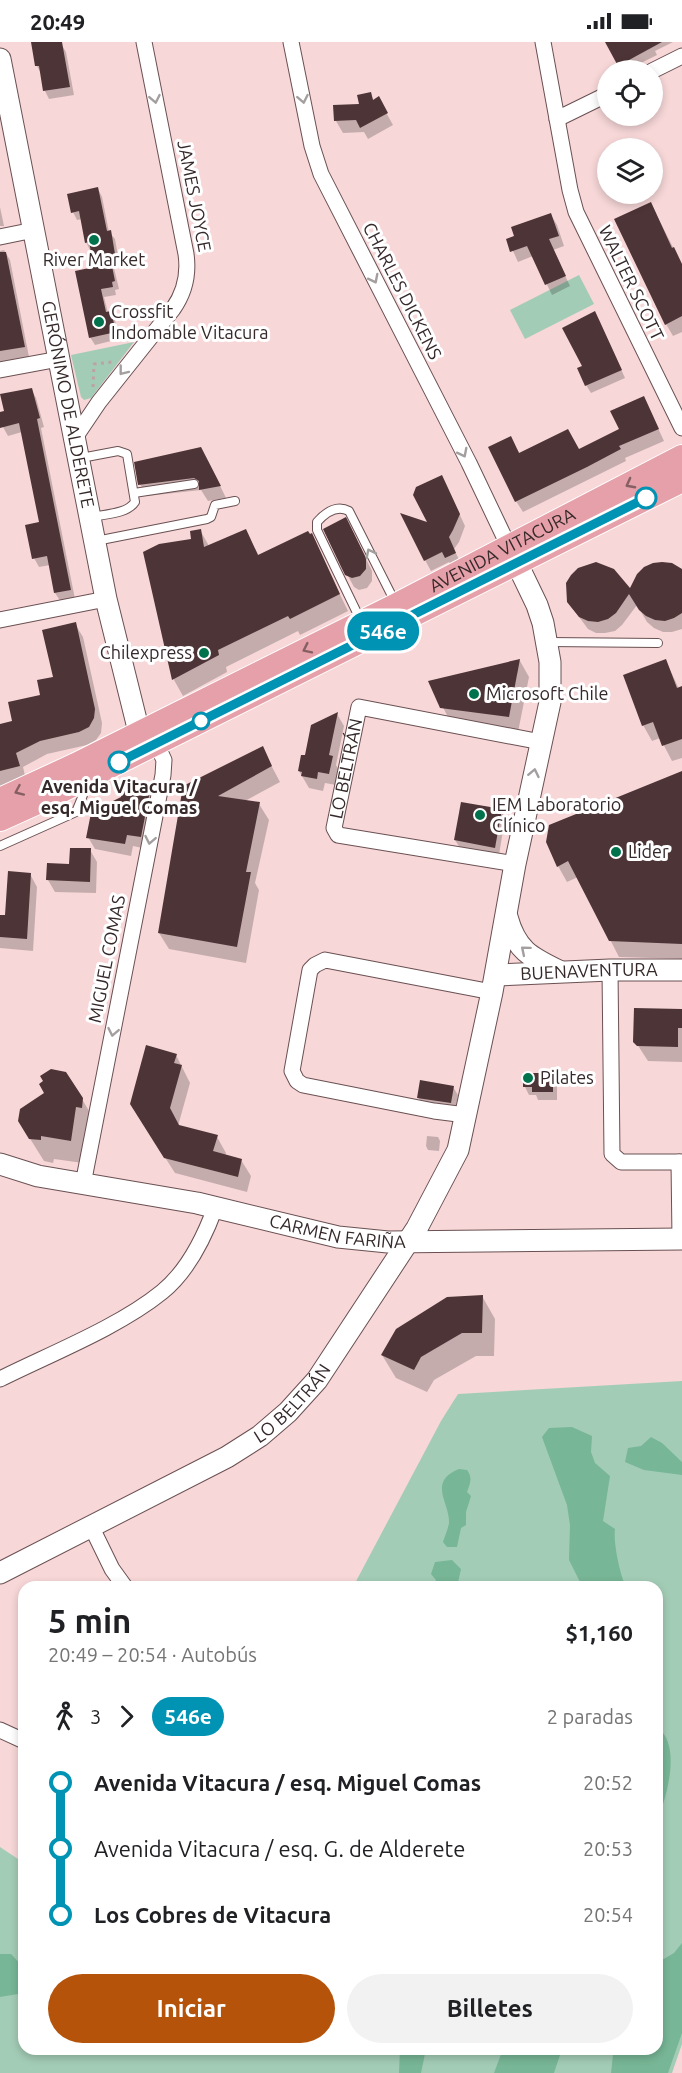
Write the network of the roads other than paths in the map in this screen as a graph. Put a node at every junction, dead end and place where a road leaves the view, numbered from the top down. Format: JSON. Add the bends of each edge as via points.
{"nodes":[{"id":1,"x":144,"y":42,"type":"edge"},
{"id":2,"x":291,"y":42,"type":"edge"},
{"id":3,"x":543,"y":42,"type":"edge"},
{"id":4,"x":682,"y":56,"type":"edge"},
{"id":5,"x":0,"y":59,"type":"edge"},
{"id":6,"x":663,"y":66,"type":"edge"},
{"id":7,"x":597,"y":99,"type":"edge"},
{"id":8,"x":557,"y":119,"type":"junction"},
{"id":9,"x":33,"y":230,"type":"junction"},
{"id":10,"x":0,"y":237,"type":"edge"},
{"id":11,"x":59,"y":359,"type":"junction"},
{"id":12,"x":0,"y":370,"type":"edge"},
{"id":13,"x":99,"y":402,"type":"junction"},
{"id":14,"x":69,"y":411,"type":"junction"},
{"id":15,"x":682,"y":428,"type":"edge"},
{"id":16,"x":76,"y":449,"type":"junction"},
{"id":17,"x":682,"y":457,"type":"edge"},
{"id":18,"x":682,"y":480,"type":"edge"},
{"id":19,"x":194,"y":484,"type":"dead end"},
{"id":20,"x":134,"y":493,"type":"junction"},
{"id":21,"x":235,"y":501,"type":"dead end"},
{"id":22,"x":90,"y":517,"type":"junction"},
{"id":23,"x":94,"y":541,"type":"junction"},
{"id":24,"x":513,"y":555,"type":"junction"},
{"id":25,"x":106,"y":599,"type":"junction"},
{"id":26,"x":397,"y":605,"type":"junction"},
{"id":27,"x":0,"y":620,"type":"edge"},
{"id":28,"x":361,"y":622,"type":"junction"},
{"id":29,"x":548,"y":642,"type":"junction"},
{"id":30,"x":658,"y":643,"type":"dead end"},
{"id":31,"x":146,"y":742,"type":"junction"},
{"id":32,"x":541,"y":742,"type":"junction"},
{"id":33,"x":81,"y":781,"type":"junction"},
{"id":34,"x":0,"y":800,"type":"edge"},
{"id":35,"x":0,"y":819,"type":"edge"},
{"id":36,"x":0,"y":846,"type":"edge"},
{"id":37,"x":515,"y":864,"type":"junction"},
{"id":38,"x":506,"y":914,"type":"junction"},
{"id":39,"x":610,"y":970,"type":"junction"},
{"id":40,"x":682,"y":970,"type":"edge"},
{"id":41,"x":560,"y":972,"type":"junction"},
{"id":42,"x":494,"y":983,"type":"junction"},
{"id":43,"x":466,"y":1115,"type":"junction"},
{"id":44,"x":681,"y":1162,"type":"edge"},
{"id":45,"x":0,"y":1164,"type":"edge"},
{"id":46,"x":83,"y":1184,"type":"junction"},
{"id":47,"x":215,"y":1208,"type":"junction"},
{"id":48,"x":681,"y":1239,"type":"edge"},
{"id":49,"x":407,"y":1242,"type":"junction"},
{"id":50,"x":0,"y":1379,"type":"edge"},
{"id":51,"x":92,"y":1528,"type":"junction"},
{"id":52,"x":0,"y":1573,"type":"edge"},
{"id":53,"x":121,"y":1581,"type":"edge"},
{"id":54,"x":0,"y":1730,"type":"edge"},
{"id":55,"x":18,"y":1738,"type":"edge"}],
"edges":[{"from":1,"to":13,"type":"street","name":"JAMES JOYCE","one_way":true,"via":[[186,254],[186,283],[179,301]]},
{"from":2,"to":24,"type":"street","name":"CHARLES DICKENS","one_way":true,"via":[[321,174]]},
{"from":3,"to":8,"type":"street","name":"WALTER SCOTT"},
{"from":4,"to":6,"type":"street"},
{"from":5,"to":9,"type":"street","name":"GERÓNIMO DE ALDERETE"},
{"from":7,"to":8,"type":"street"},
{"from":8,"to":15,"type":"street","name":"WALTER SCOTT","via":[[581,225]]},
{"from":9,"to":10,"type":"street"},
{"from":9,"to":11,"type":"street","name":"GERÓNIMO DE ALDERETE"},
{"from":11,"to":12,"type":"street"},
{"from":11,"to":14,"type":"street","name":"GERÓNIMO DE ALDERETE"},
{"from":13,"to":14,"type":"street","via":[[84,410]]},
{"from":13,"to":16,"type":"street","name":"JAMES JOYCE"},
{"from":14,"to":16,"type":"street","name":"GERÓNIMO DE ALDERETE"},
{"from":16,"to":20,"type":"lane","via":[[128,454]]},
{"from":16,"to":22,"type":"street","name":"GERÓNIMO DE ALDERETE"},
{"from":17,"to":24,"type":"main road","name":"AVENIDA VITACURA","one_way":true},
{"from":18,"to":24,"type":"main road","name":"AVENIDA VITACURA"},
{"from":19,"to":20,"type":"lane"},
{"from":20,"to":22,"type":"lane","via":[[135,502],[127,509]]},
{"from":21,"to":23,"type":"lane","via":[[215,505],[207,519]]},
{"from":22,"to":23,"type":"street","name":"GERÓNIMO DE ALDERETE"},
{"from":23,"to":25,"type":"street","name":"GERÓNIMO DE ALDERETE"},
{"from":24,"to":26,"type":"main road","name":"AVENIDA VITACURA"},
{"from":24,"to":29,"type":"street","name":"LO BELTRÁN","via":[[537,605]]},
{"from":24,"to":31,"type":"main road","name":"AVENIDA VITACURA"},
{"from":25,"to":27,"type":"street"},
{"from":25,"to":31,"type":"street","name":"GERÓNIMO DE ALDERETE"},
{"from":26,"to":28,"type":"main road","name":"AVENIDA VITACURA"},
{"from":26,"to":28,"type":"lane","one_way":true,"via":[[349,511],[335,508],[317,522],[317,530]]},
{"from":28,"to":31,"type":"main road","name":"AVENIDA VITACURA","one_way":true},
{"from":29,"to":30,"type":"lane"},
{"from":29,"to":32,"type":"street","name":"LO BELTRÁN","via":[[550,702]]},
{"from":31,"to":33,"type":"main road","name":"AVENIDA VITACURA"},
{"from":31,"to":34,"type":"main road","name":"AVENIDA VITACURA","one_way":true},
{"from":31,"to":46,"type":"street","name":"MIGUEL COMAS","one_way":true,"via":[[164,760],[163,775]]},
{"from":37,"to":32,"type":"street","name":"LO BELTRÁN","one_way":true},
{"from":32,"to":37,"type":"street","name":"LO BELTRÁN","via":[[359,707],[334,828],[338,835]]},
{"from":33,"to":35,"type":"main road","name":"AVENIDA VITACURA"},
{"from":33,"to":36,"type":"lane","via":[[83,795],[76,812]]},
{"from":37,"to":38,"type":"street","name":"LO BELTRÁN"},
{"from":41,"to":38,"type":"street","one_way":true,"via":[[516,943]]},
{"from":38,"to":42,"type":"street","name":"LO BELTRÁN"},
{"from":39,"to":40,"type":"street","name":"BUENAVENTURA"},
{"from":39,"to":41,"type":"street","name":"BUENAVENTURA"},
{"from":39,"to":44,"type":"street","via":[[612,1154],[621,1162]]},
{"from":41,"to":42,"type":"street","name":"BUENAVENTURA"},
{"from":42,"to":43,"type":"street","name":"LO BELTRÁN"},
{"from":42,"to":43,"type":"street","via":[[325,960],[310,970],[292,1071],[297,1082]]},
{"from":43,"to":49,"type":"street","name":"LO BELTRÁN","via":[[458,1150]]},
{"from":44,"to":48,"type":"street"},
{"from":45,"to":46,"type":"street","name":"CARMEN FARIÑA"},
{"from":46,"to":47,"type":"street","name":"CARMEN FARIÑA"},
{"from":47,"to":49,"type":"street","name":"CARMEN FARIÑA","via":[[338,1237]]},
{"from":47,"to":50,"type":"street","via":[[204,1236],[183,1270],[163,1291],[137,1310]]},
{"from":48,"to":49,"type":"street","name":"CARMEN FARIÑA"},
{"from":49,"to":51,"type":"street","name":"LO BELTRÁN","via":[[317,1380],[288,1412],[227,1457]]},
{"from":51,"to":52,"type":"street","name":"LO BELTRÁN"},
{"from":51,"to":53,"type":"street"},
{"from":54,"to":55,"type":"street"}]}
